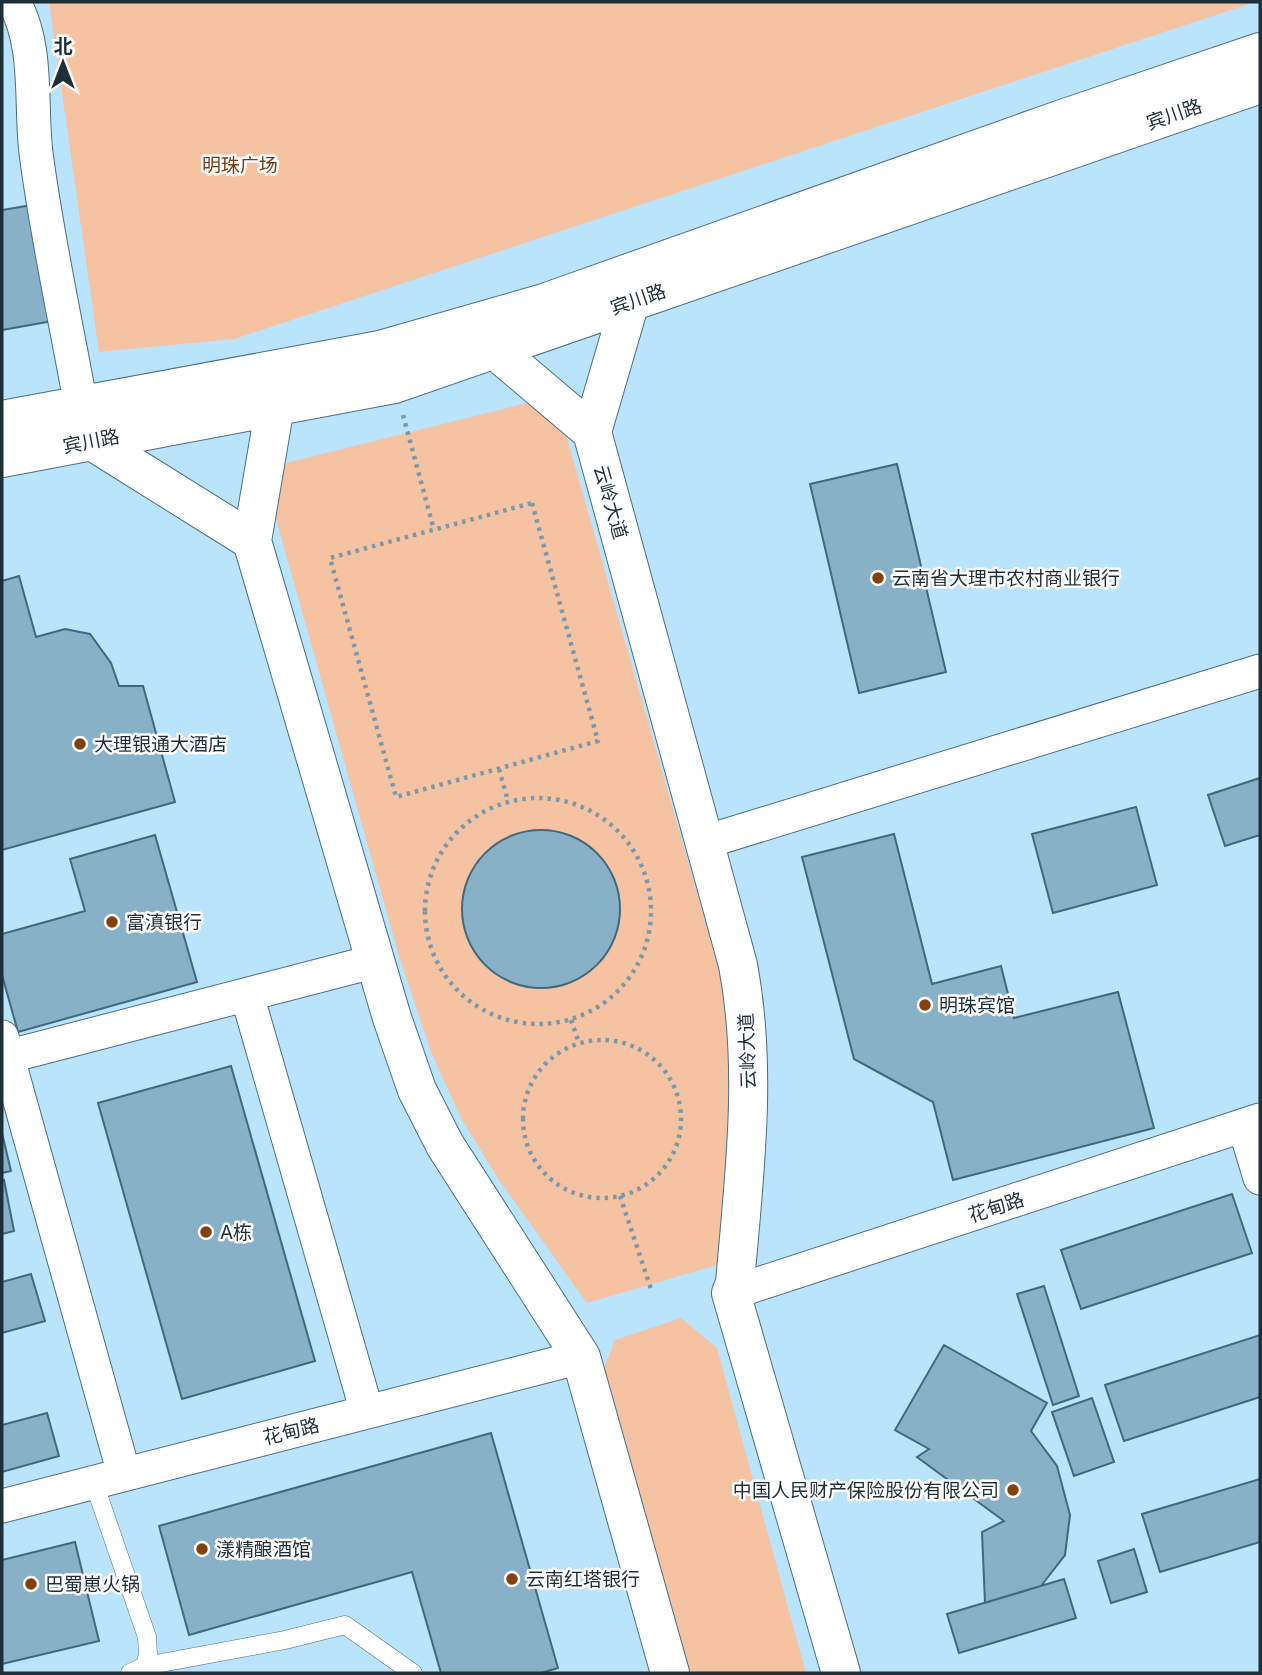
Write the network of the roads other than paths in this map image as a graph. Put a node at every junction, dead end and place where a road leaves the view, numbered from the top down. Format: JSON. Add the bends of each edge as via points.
{"nodes":[{"id":1,"x":14,"y":2,"type":"edge"},
{"id":2,"x":1260,"y":52,"type":"edge"},
{"id":3,"x":1260,"y":84,"type":"edge"},
{"id":4,"x":630,"y":302,"type":"junction"},
{"id":5,"x":494,"y":349,"type":"junction"},
{"id":6,"x":275,"y":406,"type":"junction"},
{"id":7,"x":2,"y":421,"type":"edge"},
{"id":8,"x":87,"y":424,"type":"junction"},
{"id":9,"x":592,"y":432,"type":"junction"},
{"id":10,"x":2,"y":458,"type":"edge"},
{"id":11,"x":252,"y":541,"type":"junction"},
{"id":12,"x":1260,"y":671,"type":"edge"},
{"id":13,"x":705,"y":842,"type":"junction"},
{"id":14,"x":376,"y":961,"type":"junction"},
{"id":15,"x":247,"y":995,"type":"junction"},
{"id":16,"x":4,"y":1050,"type":"edge"},
{"id":17,"x":1252,"y":1123,"type":"edge"},
{"id":18,"x":1260,"y":1178,"type":"edge"},
{"id":19,"x":731,"y":1293,"type":"junction"},
{"id":20,"x":581,"y":1357,"type":"junction"},
{"id":21,"x":367,"y":1412,"type":"junction"},
{"id":22,"x":109,"y":1478,"type":"junction"},
{"id":23,"x":2,"y":1506,"type":"edge"},
{"id":24,"x":197,"y":1665,"type":"edge"},
{"id":25,"x":137,"y":1670,"type":"edge"},
{"id":26,"x":413,"y":1673,"type":"edge"},
{"id":27,"x":670,"y":1673,"type":"edge"},
{"id":28,"x":841,"y":1673,"type":"edge"}],
"edges":[{"from":1,"to":8,"type":"street","via":[[26,27],[38,165]]},
{"from":2,"to":8,"type":"street","name":"宾川路","via":[[544,303]]},
{"from":3,"to":4,"type":"street","name":"宾川路"},
{"from":4,"to":5,"type":"street","name":"宾川路"},
{"from":4,"to":9,"type":"street"},
{"from":5,"to":6,"type":"street","name":"宾川路","via":[[394,384]]},
{"from":5,"to":9,"type":"street"},
{"from":6,"to":8,"type":"street","name":"宾川路"},
{"from":6,"to":11,"type":"street"},
{"from":7,"to":8,"type":"street","name":"宾川路"},
{"from":8,"to":10,"type":"street","name":"宾川路"},
{"from":8,"to":11,"type":"street"},
{"from":9,"to":13,"type":"street","name":"云岭大道"},
{"from":11,"to":14,"type":"street"},
{"from":12,"to":13,"type":"street"},
{"from":13,"to":19,"type":"street","name":"云岭大道","via":[[738,965],[748,1038],[748,1123]]},
{"from":14,"to":15,"type":"street"},
{"from":14,"to":20,"type":"street","via":[[404,1057],[432,1121]]},
{"from":15,"to":16,"type":"street"},
{"from":15,"to":21,"type":"street"},
{"from":16,"to":22,"type":"street"},
{"from":17,"to":18,"type":"street"},
{"from":17,"to":19,"type":"street","name":"花甸路"},
{"from":19,"to":28,"type":"street","name":"云岭大道"},
{"from":20,"to":21,"type":"street","name":"花甸路"},
{"from":20,"to":27,"type":"street"},
{"from":21,"to":22,"type":"street","name":"花甸路"},
{"from":22,"to":23,"type":"street","name":"花甸路"},
{"from":22,"to":25,"type":"lane","via":[[147,1637],[148,1654]]},
{"from":24,"to":25,"type":"lane"},
{"from":24,"to":26,"type":"lane","via":[[345,1625]]}]}
